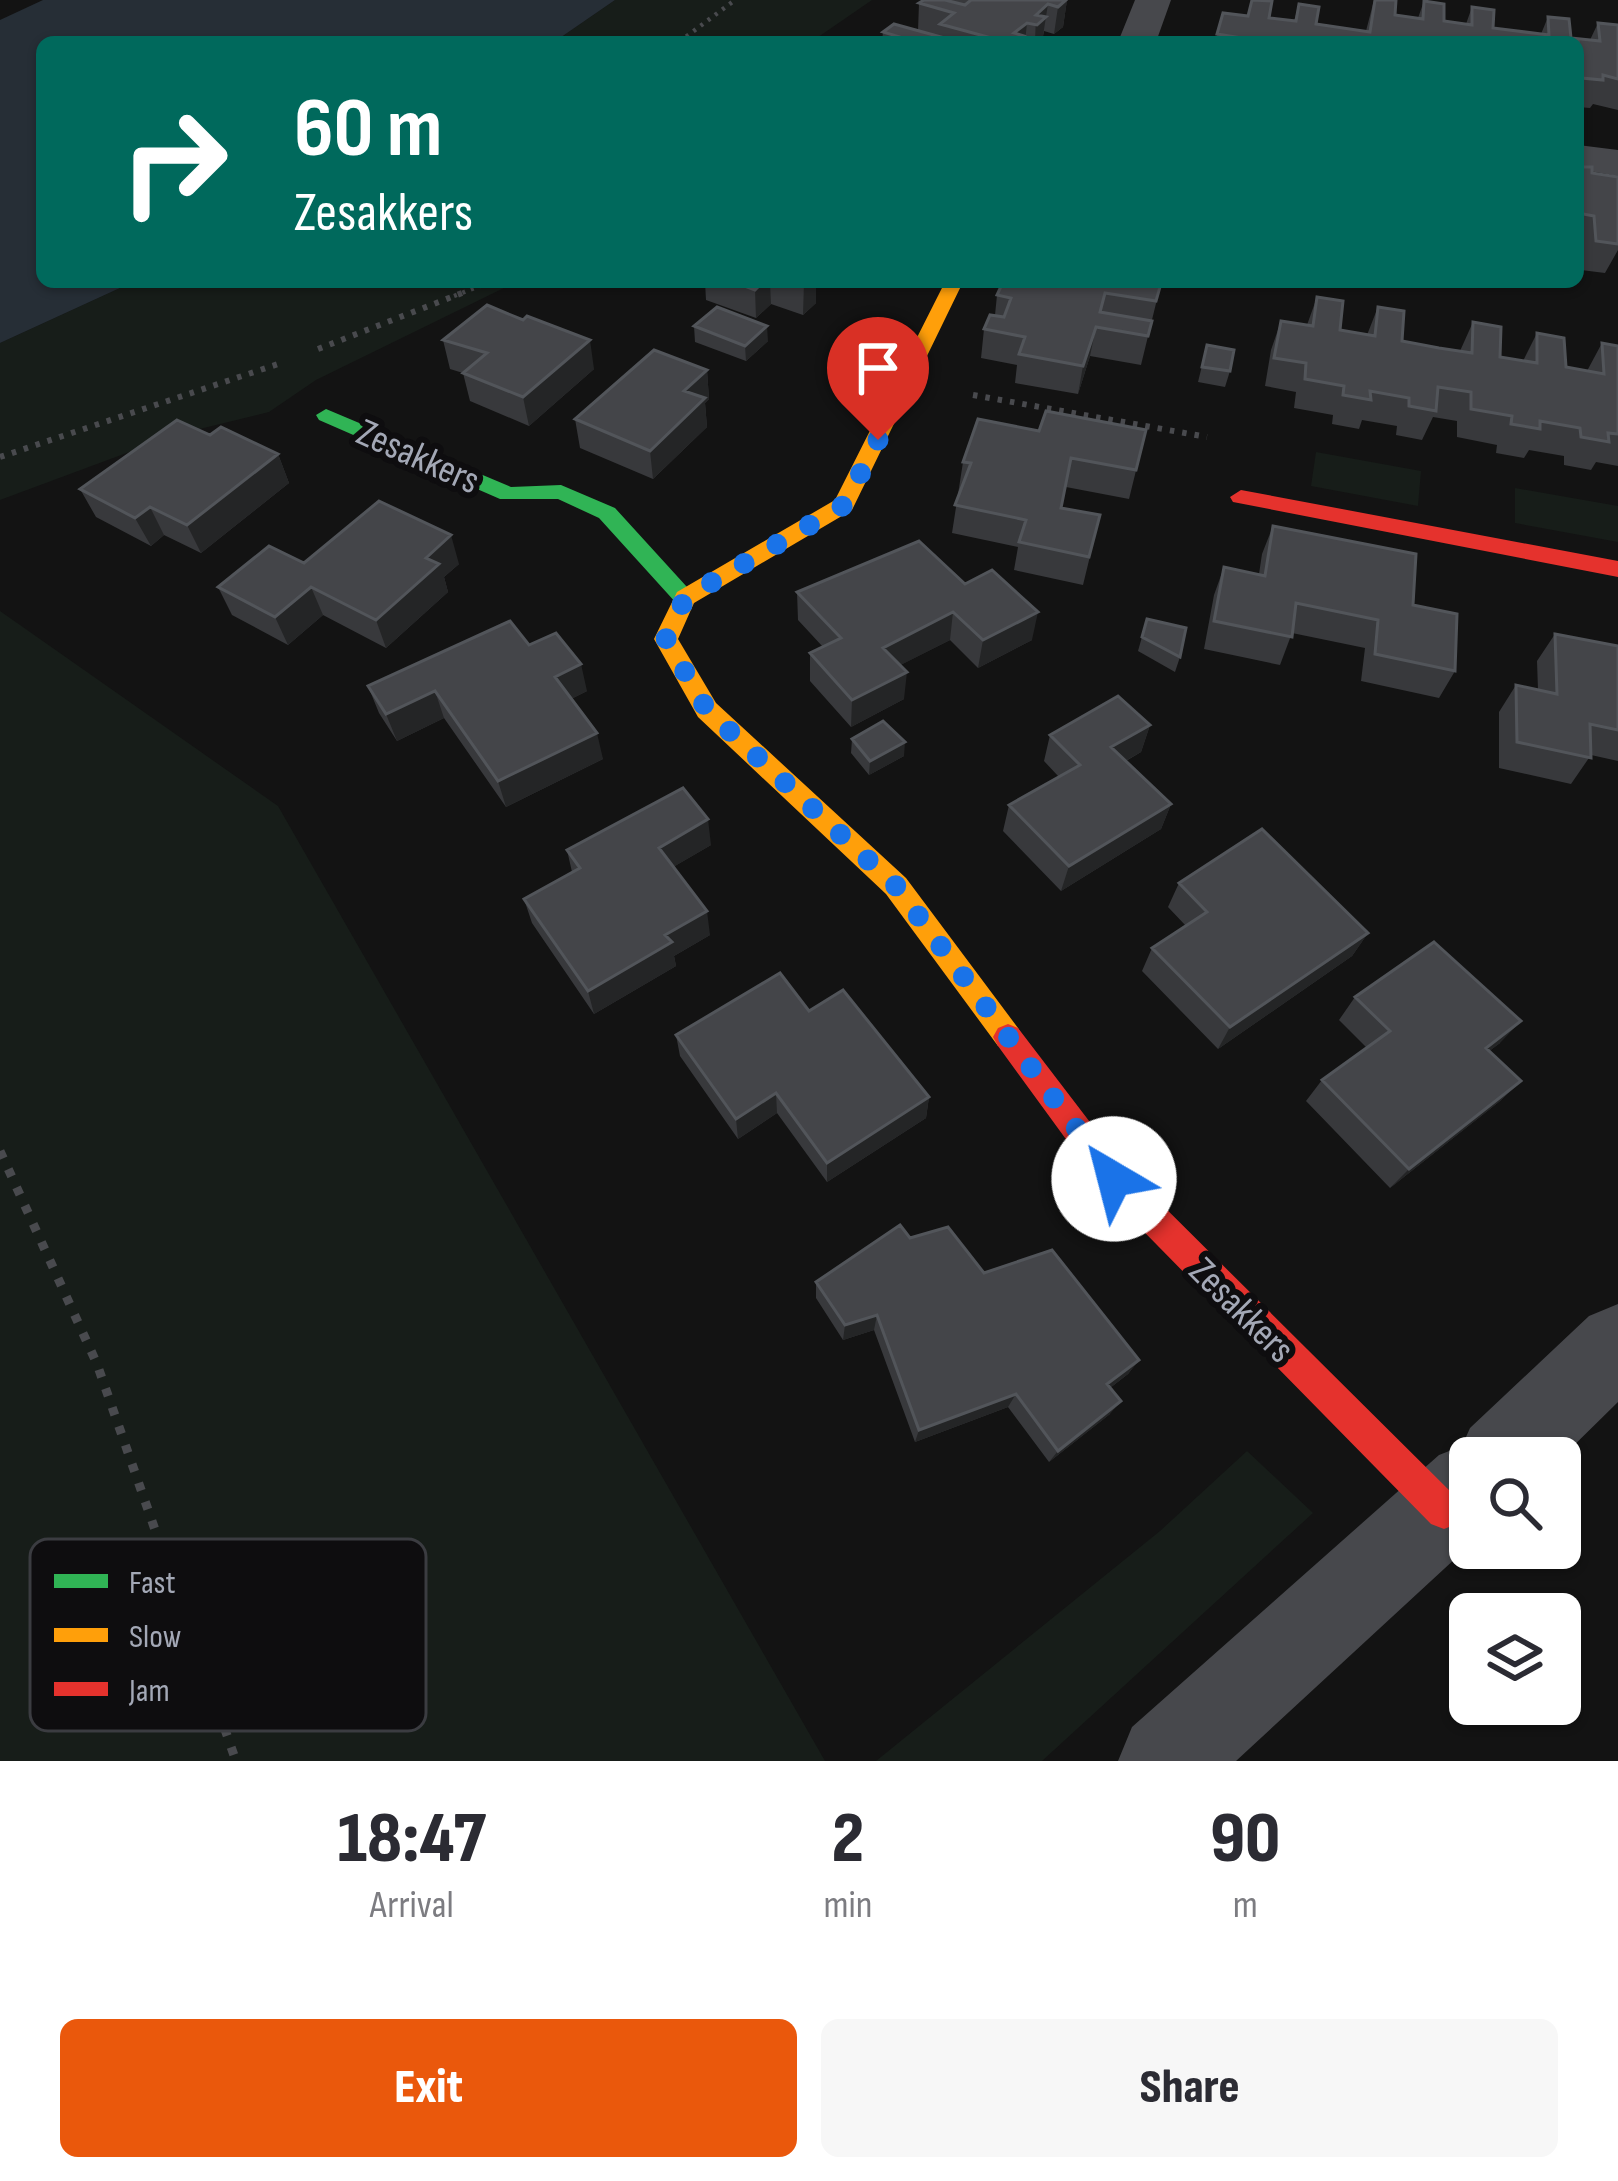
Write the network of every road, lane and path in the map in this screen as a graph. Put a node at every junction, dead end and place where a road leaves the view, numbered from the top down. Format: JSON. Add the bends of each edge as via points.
{"nodes":[{"id":1,"x":735,"y":0,"type":"edge"},
{"id":2,"x":1153,"y":0,"type":"edge"},
{"id":3,"x":687,"y":36,"type":"edge"},
{"id":4,"x":1139,"y":36,"type":"edge"},
{"id":5,"x":1584,"y":158,"type":"edge"},
{"id":6,"x":1618,"y":163,"type":"edge"},
{"id":7,"x":475,"y":288,"type":"edge"},
{"id":8,"x":951,"y":288,"type":"edge"},
{"id":9,"x":318,"y":350,"type":"dead end"},
{"id":10,"x":297,"y":357,"type":"dead end"},
{"id":11,"x":907,"y":382,"type":"junction"},
{"id":12,"x":326,"y":415,"type":"dead end"},
{"id":13,"x":0,"y":458,"type":"edge"},
{"id":14,"x":1241,"y":497,"type":"dead end"},
{"id":15,"x":1294,"y":507,"type":"junction"},
{"id":16,"x":1618,"y":568,"type":"edge"},
{"id":17,"x":685,"y":598,"type":"junction"},
{"id":18,"x":0,"y":1151,"type":"edge"},
{"id":19,"x":1618,"y":1345,"type":"edge"},
{"id":20,"x":1521,"y":1437,"type":"edge"},
{"id":21,"x":1449,"y":1466,"type":"edge"},
{"id":22,"x":1449,"y":1505,"type":"edge"},
{"id":23,"x":158,"y":1539,"type":"edge"},
{"id":24,"x":225,"y":1731,"type":"edge"},
{"id":25,"x":236,"y":1761,"type":"edge"},
{"id":26,"x":1166,"y":1761,"type":"edge"}],
"edges":[{"from":1,"to":3,"type":"path"},
{"from":2,"to":4,"type":"street"},
{"from":5,"to":6,"type":"street"},
{"from":7,"to":9,"type":"path"},
{"from":8,"to":11,"type":"street"},
{"from":10,"to":13,"type":"path"},
{"from":11,"to":15,"type":"path","via":[[1244,444]]},
{"from":11,"to":17,"type":"street","via":[[844,505]]},
{"from":12,"to":17,"type":"street","name":"Zesakkers","via":[[508,494],[561,492],[607,513]]},
{"from":14,"to":15,"type":"street"},
{"from":15,"to":16,"type":"street"},
{"from":17,"to":21,"type":"street","name":"Zesakkers","via":[[666,639],[707,710],[896,886],[1114,1179]]},
{"from":18,"to":23,"type":"path","via":[[97,1364]]},
{"from":19,"to":20,"type":"street"},
{"from":22,"to":26,"type":"street"},
{"from":24,"to":25,"type":"path"}]}
